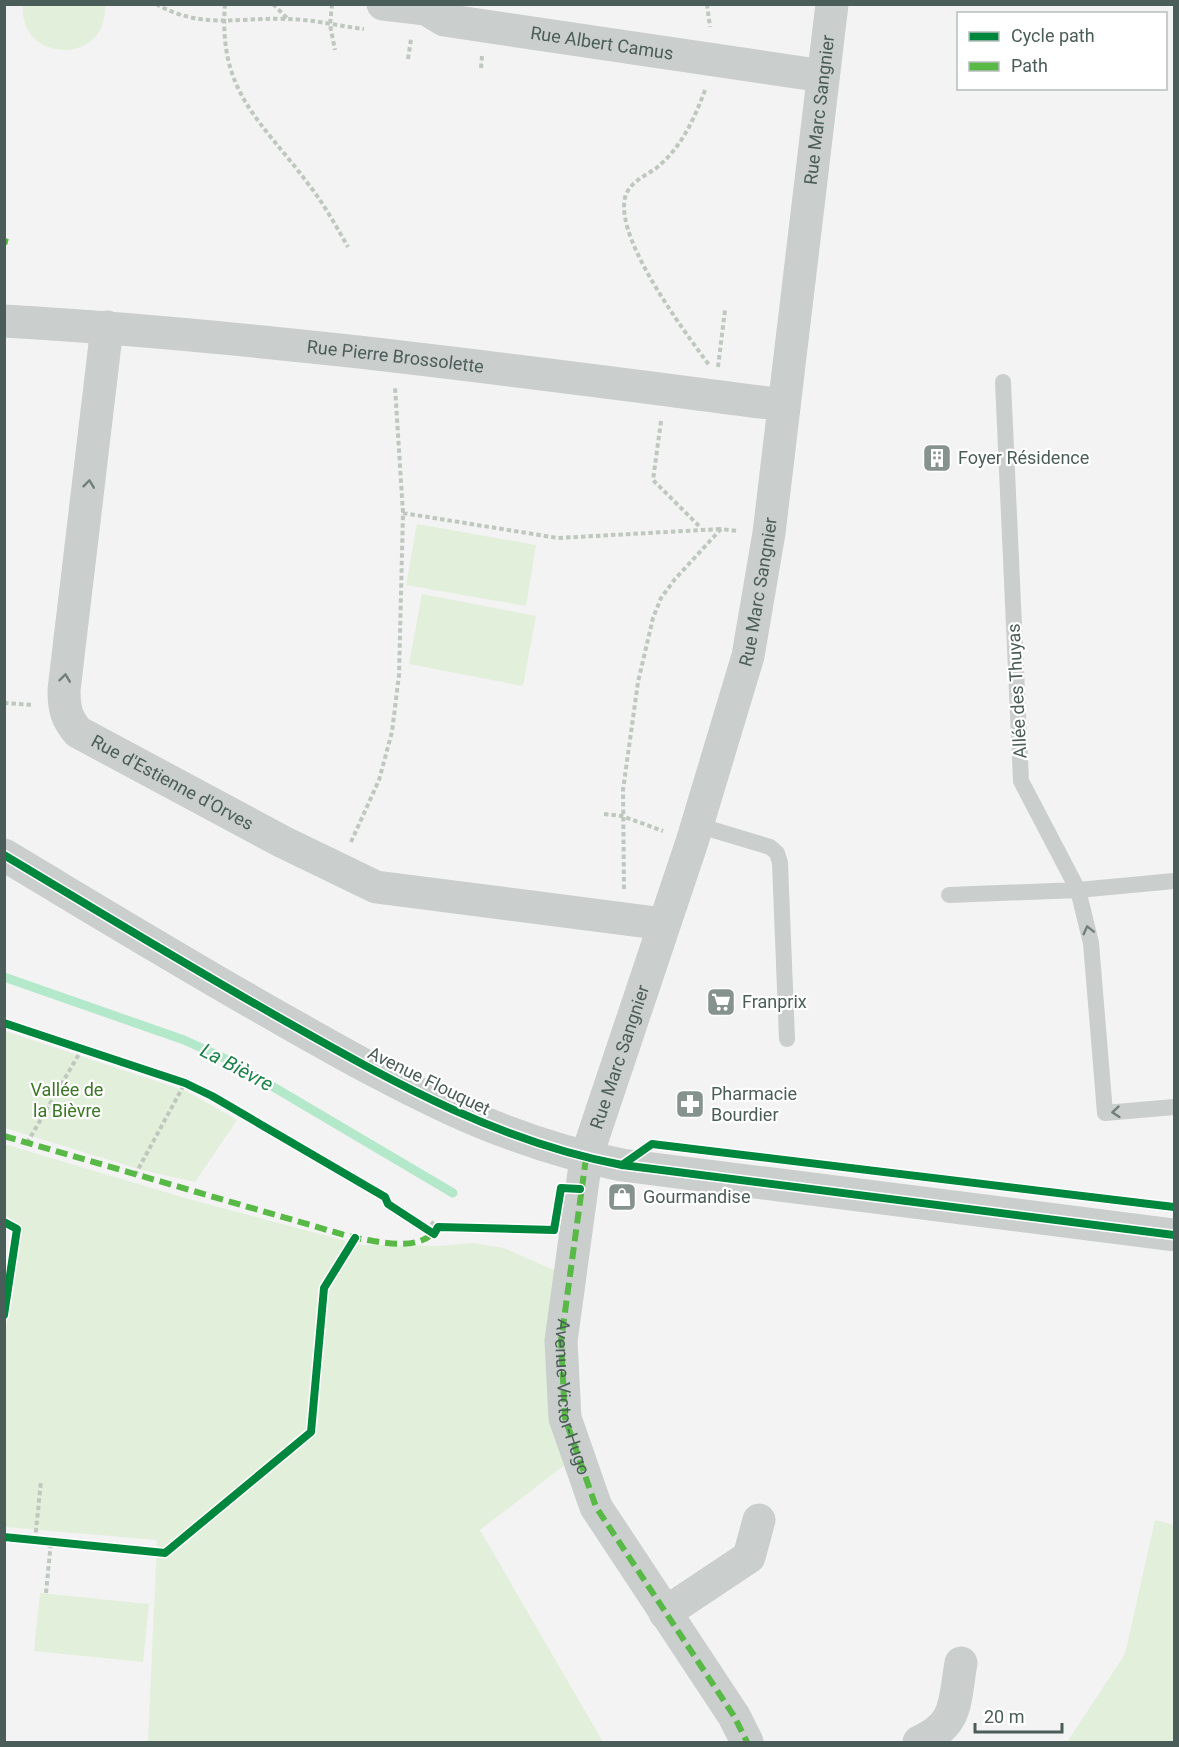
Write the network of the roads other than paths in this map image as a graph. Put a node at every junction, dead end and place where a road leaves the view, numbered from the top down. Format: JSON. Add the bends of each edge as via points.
{"nodes":[{"id":1,"x":383,"y":4,"type":"edge"},
{"id":2,"x":832,"y":4,"type":"edge"},
{"id":3,"x":823,"y":76,"type":"junction"},
{"id":4,"x":4,"y":321,"type":"edge"},
{"id":5,"x":107,"y":327,"type":"junction"},
{"id":6,"x":1003,"y":382,"type":"dead end"},
{"id":7,"x":784,"y":405,"type":"junction"},
{"id":8,"x":694,"y":834,"type":"junction"},
{"id":9,"x":4,"y":855,"type":"edge"},
{"id":10,"x":1174,"y":881,"type":"edge"},
{"id":11,"x":1078,"y":890,"type":"junction"},
{"id":12,"x":949,"y":895,"type":"dead end"},
{"id":13,"x":664,"y":924,"type":"junction"},
{"id":14,"x":787,"y":1039,"type":"dead end"},
{"id":15,"x":1174,"y":1107,"type":"edge"},
{"id":16,"x":586,"y":1158,"type":"junction"},
{"id":17,"x":1174,"y":1234,"type":"edge"},
{"id":18,"x":759,"y":1520,"type":"dead end"},
{"id":19,"x":665,"y":1613,"type":"junction"},
{"id":20,"x":961,"y":1663,"type":"dead end"},
{"id":21,"x":747,"y":1743,"type":"edge"},
{"id":22,"x":919,"y":1743,"type":"edge"}],
"edges":[{"from":1,"to":3,"type":"street","name":"Rue Albert Camus","via":[[426,9],[444,20]]},
{"from":2,"to":3,"type":"street","name":"Rue Marc Sangnier"},
{"from":3,"to":7,"type":"street","name":"Rue Marc Sangnier"},
{"from":4,"to":5,"type":"street","name":"Rue Pierre Brossolette"},
{"from":5,"to":7,"type":"street","name":"Rue Pierre Brossolette","via":[[665,391],[724,388]]},
{"from":13,"to":5,"type":"street","name":"Rue d'Estienne d'Orves","one_way":true,"via":[[376,887],[78,732],[64,708],[64,690]]},
{"from":6,"to":11,"type":"lane","name":"Allée des Thuyas","via":[[1021,781]]},
{"from":7,"to":8,"type":"street","name":"Rue Marc Sangnier","via":[[769,533],[748,656]]},
{"from":8,"to":13,"type":"street","name":"Rue Marc Sangnier"},
{"from":8,"to":14,"type":"lane","via":[[770,847],[777,853]]},
{"from":9,"to":16,"type":"street","name":"Avenue Flouquet","via":[[215,981],[432,1102],[489,1127]]},
{"from":10,"to":11,"type":"lane"},
{"from":11,"to":12,"type":"lane"},
{"from":15,"to":11,"type":"lane","name":"Allée des Thuyas","one_way":true,"via":[[1105,1113],[1091,943]]},
{"from":13,"to":16,"type":"street","name":"Rue Marc Sangnier"},
{"from":16,"to":17,"type":"street","name":"Avenue Flouquet"},
{"from":16,"to":19,"type":"street","name":"Avenue Victor-Hugo","via":[[561,1341],[565,1418],[596,1507]]},
{"from":18,"to":19,"type":"street","via":[[749,1557]]},
{"from":19,"to":21,"type":"street","name":"Avenue Victor-Hugo","via":[[734,1716]]},
{"from":20,"to":22,"type":"street","via":[[951,1719],[937,1734]]}]}
